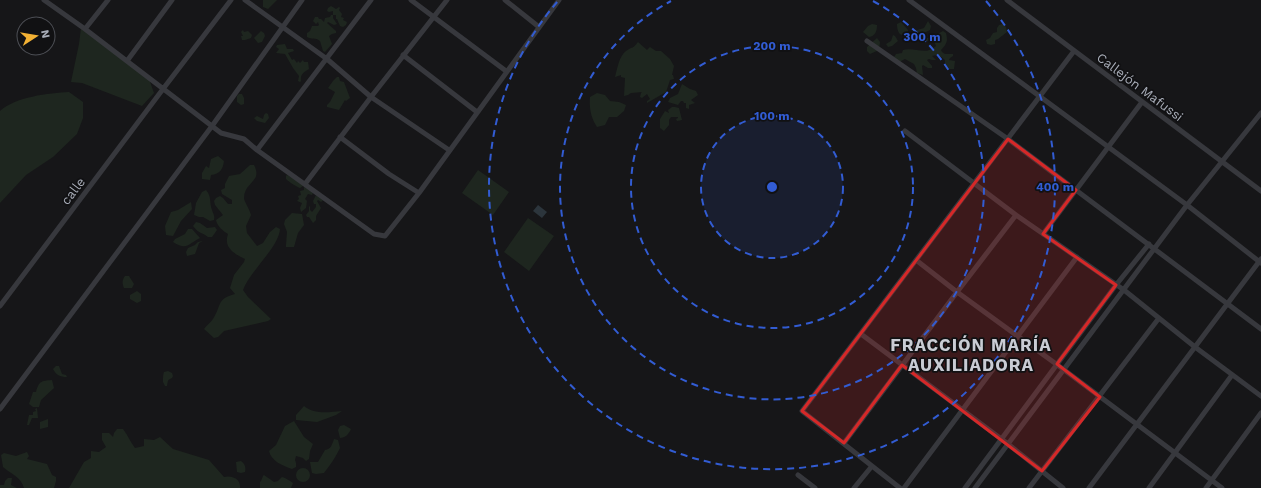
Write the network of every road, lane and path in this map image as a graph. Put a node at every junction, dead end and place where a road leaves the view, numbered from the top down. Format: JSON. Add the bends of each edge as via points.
{"nodes":[{"id":1,"x":44,"y":0,"type":"edge"},
{"id":2,"x":108,"y":0,"type":"edge"},
{"id":3,"x":172,"y":0,"type":"edge"},
{"id":4,"x":231,"y":0,"type":"edge"},
{"id":5,"x":245,"y":0,"type":"edge"},
{"id":6,"x":302,"y":0,"type":"edge"},
{"id":7,"x":371,"y":0,"type":"edge"},
{"id":8,"x":411,"y":0,"type":"edge"},
{"id":9,"x":447,"y":0,"type":"edge"},
{"id":10,"x":505,"y":0,"type":"edge"},
{"id":11,"x":559,"y":0,"type":"edge"},
{"id":12,"x":909,"y":0,"type":"edge"},
{"id":13,"x":1007,"y":0,"type":"edge"},
{"id":14,"x":434,"y":17,"type":"junction"},
{"id":15,"x":282,"y":26,"type":"junction"},
{"id":16,"x":539,"y":27,"type":"junction"},
{"id":17,"x":85,"y":29,"type":"junction"},
{"id":18,"x":867,"y":41,"type":"dead end"},
{"id":19,"x":1074,"y":51,"type":"junction"},
{"id":20,"x":403,"y":55,"type":"junction"},
{"id":21,"x":327,"y":59,"type":"junction"},
{"id":22,"x":127,"y":61,"type":"junction"},
{"id":23,"x":506,"y":71,"type":"junction"},
{"id":24,"x":163,"y":88,"type":"junction"},
{"id":25,"x":1040,"y":96,"type":"junction"},
{"id":26,"x":371,"y":97,"type":"junction"},
{"id":27,"x":1142,"y":102,"type":"junction"},
{"id":28,"x":477,"y":112,"type":"junction"},
{"id":29,"x":1261,"y":113,"type":"edge"},
{"id":30,"x":212,"y":126,"type":"junction"},
{"id":31,"x":905,"y":132,"type":"dead end"},
{"id":32,"x":340,"y":137,"type":"junction"},
{"id":33,"x":1008,"y":138,"type":"junction"},
{"id":34,"x":1108,"y":147,"type":"junction"},
{"id":35,"x":257,"y":150,"type":"junction"},
{"id":36,"x":449,"y":150,"type":"junction"},
{"id":37,"x":1222,"y":162,"type":"junction"},
{"id":38,"x":974,"y":183,"type":"junction"},
{"id":39,"x":304,"y":184,"type":"junction"},
{"id":40,"x":1076,"y":190,"type":"junction"},
{"id":41,"x":1261,"y":191,"type":"edge"},
{"id":42,"x":419,"y":192,"type":"junction"},
{"id":43,"x":1187,"y":205,"type":"junction"},
{"id":44,"x":1016,"y":215,"type":"junction"},
{"id":45,"x":1043,"y":234,"type":"junction"},
{"id":46,"x":1149,"y":244,"type":"junction"},
{"id":47,"x":1155,"y":249,"type":"junction"},
{"id":48,"x":1077,"y":257,"type":"junction"},
{"id":49,"x":916,"y":260,"type":"junction"},
{"id":50,"x":1260,"y":261,"type":"edge"},
{"id":51,"x":1116,"y":285,"type":"junction"},
{"id":52,"x":1124,"y":290,"type":"junction"},
{"id":53,"x":956,"y":292,"type":"junction"},
{"id":54,"x":1228,"y":304,"type":"junction"},
{"id":55,"x":0,"y":306,"type":"edge"},
{"id":56,"x":1159,"y":318,"type":"junction"},
{"id":57,"x":1261,"y":329,"type":"edge"},
{"id":58,"x":861,"y":334,"type":"junction"},
{"id":59,"x":1018,"y":336,"type":"junction"},
{"id":60,"x":1195,"y":347,"type":"junction"},
{"id":61,"x":1057,"y":364,"type":"junction"},
{"id":62,"x":902,"y":365,"type":"junction"},
{"id":63,"x":1064,"y":369,"type":"junction"},
{"id":64,"x":1232,"y":375,"type":"junction"},
{"id":65,"x":1261,"y":396,"type":"edge"},
{"id":66,"x":1100,"y":397,"type":"junction"},
{"id":67,"x":0,"y":409,"type":"edge"},
{"id":68,"x":962,"y":410,"type":"junction"},
{"id":69,"x":1261,"y":413,"type":"edge"},
{"id":70,"x":1137,"y":424,"type":"junction"},
{"id":71,"x":1001,"y":439,"type":"junction"},
{"id":72,"x":844,"y":443,"type":"junction"},
{"id":73,"x":1008,"y":444,"type":"junction"},
{"id":74,"x":1175,"y":452,"type":"junction"},
{"id":75,"x":872,"y":466,"type":"junction"},
{"id":76,"x":1042,"y":471,"type":"junction"},
{"id":77,"x":798,"y":476,"type":"dead end"},
{"id":78,"x":1212,"y":480,"type":"junction"},
{"id":79,"x":815,"y":488,"type":"edge"},
{"id":80,"x":854,"y":488,"type":"edge"},
{"id":81,"x":900,"y":488,"type":"edge"},
{"id":82,"x":904,"y":488,"type":"edge"},
{"id":83,"x":965,"y":488,"type":"edge"},
{"id":84,"x":975,"y":488,"type":"edge"},
{"id":85,"x":1029,"y":488,"type":"edge"},
{"id":86,"x":1063,"y":488,"type":"edge"},
{"id":87,"x":1090,"y":488,"type":"edge"},
{"id":88,"x":1149,"y":488,"type":"edge"},
{"id":89,"x":1206,"y":488,"type":"edge"},
{"id":90,"x":1222,"y":488,"type":"edge"}],
"edges":[{"from":1,"to":17,"type":"street"},
{"from":2,"to":17,"type":"street"},
{"from":3,"to":22,"type":"street"},
{"from":4,"to":24,"type":"street","name":"calle"},
{"from":5,"to":15,"type":"street"},
{"from":6,"to":15,"type":"street"},
{"from":7,"to":21,"type":"street"},
{"from":8,"to":14,"type":"street"},
{"from":9,"to":14,"type":"street"},
{"from":10,"to":16,"type":"street"},
{"from":11,"to":16,"type":"street"},
{"from":12,"to":25,"type":"street"},
{"from":13,"to":19,"type":"street","name":"Callejón Mafussi"},
{"from":14,"to":20,"type":"street"},
{"from":14,"to":23,"type":"street"},
{"from":15,"to":21,"type":"street"},
{"from":15,"to":30,"type":"street"},
{"from":16,"to":23,"type":"street"},
{"from":17,"to":22,"type":"street"},
{"from":18,"to":33,"type":"street"},
{"from":19,"to":25,"type":"street"},
{"from":19,"to":27,"type":"street","name":"Callejón Mafussi"},
{"from":20,"to":26,"type":"street"},
{"from":20,"to":28,"type":"street"},
{"from":21,"to":26,"type":"street"},
{"from":21,"to":35,"type":"street"},
{"from":22,"to":24,"type":"street"},
{"from":23,"to":28,"type":"street"},
{"from":24,"to":30,"type":"street"},
{"from":24,"to":55,"type":"street","name":"calle"},
{"from":25,"to":33,"type":"street"},
{"from":25,"to":34,"type":"street"},
{"from":26,"to":32,"type":"street"},
{"from":26,"to":36,"type":"street"},
{"from":27,"to":34,"type":"street"},
{"from":27,"to":37,"type":"street","name":"Callejón Mafussi"},
{"from":28,"to":36,"type":"street"},
{"from":29,"to":37,"type":"street"},
{"from":30,"to":35,"type":"street","via":[[221,133],[244,139]]},
{"from":30,"to":67,"type":"street"},
{"from":31,"to":38,"type":"street"},
{"from":32,"to":39,"type":"street"},
{"from":32,"to":42,"type":"street","via":[[388,174]]},
{"from":33,"to":38,"type":"street"},
{"from":33,"to":40,"type":"street"},
{"from":34,"to":40,"type":"street"},
{"from":34,"to":43,"type":"street"},
{"from":35,"to":39,"type":"street"},
{"from":36,"to":42,"type":"street"},
{"from":37,"to":41,"type":"street","name":"Callejón Mafussi"},
{"from":37,"to":43,"type":"street"},
{"from":38,"to":44,"type":"street"},
{"from":38,"to":49,"type":"street"},
{"from":39,"to":42,"type":"street","via":[[374,234],[385,236]]},
{"from":40,"to":45,"type":"street"},
{"from":40,"to":46,"type":"street"},
{"from":43,"to":47,"type":"street"},
{"from":43,"to":50,"type":"street"},
{"from":44,"to":45,"type":"street"},
{"from":44,"to":53,"type":"street"},
{"from":45,"to":48,"type":"street"},
{"from":46,"to":47,"type":"street"},
{"from":46,"to":51,"type":"street"},
{"from":47,"to":52,"type":"street"},
{"from":47,"to":54,"type":"street"},
{"from":48,"to":51,"type":"street"},
{"from":48,"to":59,"type":"street"},
{"from":49,"to":53,"type":"street"},
{"from":49,"to":58,"type":"street"},
{"from":50,"to":54,"type":"street"},
{"from":51,"to":52,"type":"street"},
{"from":51,"to":61,"type":"street"},
{"from":52,"to":56,"type":"street"},
{"from":52,"to":63,"type":"street"},
{"from":53,"to":59,"type":"street"},
{"from":53,"to":62,"type":"street"},
{"from":54,"to":57,"type":"street"},
{"from":54,"to":60,"type":"street"},
{"from":56,"to":60,"type":"street"},
{"from":56,"to":66,"type":"street"},
{"from":58,"to":62,"type":"street"},
{"from":58,"to":72,"type":"street","via":[[802,411]]},
{"from":59,"to":61,"type":"street"},
{"from":59,"to":68,"type":"street"},
{"from":60,"to":64,"type":"street"},
{"from":60,"to":70,"type":"street"},
{"from":61,"to":63,"type":"street"},
{"from":61,"to":71,"type":"street"},
{"from":62,"to":68,"type":"street"},
{"from":62,"to":72,"type":"street"},
{"from":63,"to":66,"type":"street"},
{"from":63,"to":73,"type":"street"},
{"from":64,"to":65,"type":"street"},
{"from":64,"to":74,"type":"street"},
{"from":66,"to":70,"type":"street"},
{"from":66,"to":76,"type":"street"},
{"from":68,"to":71,"type":"street"},
{"from":68,"to":82,"type":"street"},
{"from":69,"to":78,"type":"street"},
{"from":70,"to":74,"type":"street"},
{"from":70,"to":87,"type":"street"},
{"from":71,"to":73,"type":"street"},
{"from":71,"to":83,"type":"street"},
{"from":72,"to":75,"type":"street"},
{"from":73,"to":76,"type":"street"},
{"from":73,"to":84,"type":"street"},
{"from":74,"to":78,"type":"street"},
{"from":74,"to":88,"type":"street"},
{"from":75,"to":80,"type":"street"},
{"from":75,"to":81,"type":"street"},
{"from":76,"to":85,"type":"street"},
{"from":76,"to":86,"type":"street"},
{"from":77,"to":79,"type":"street"},
{"from":78,"to":89,"type":"street"},
{"from":78,"to":90,"type":"street"}]}
